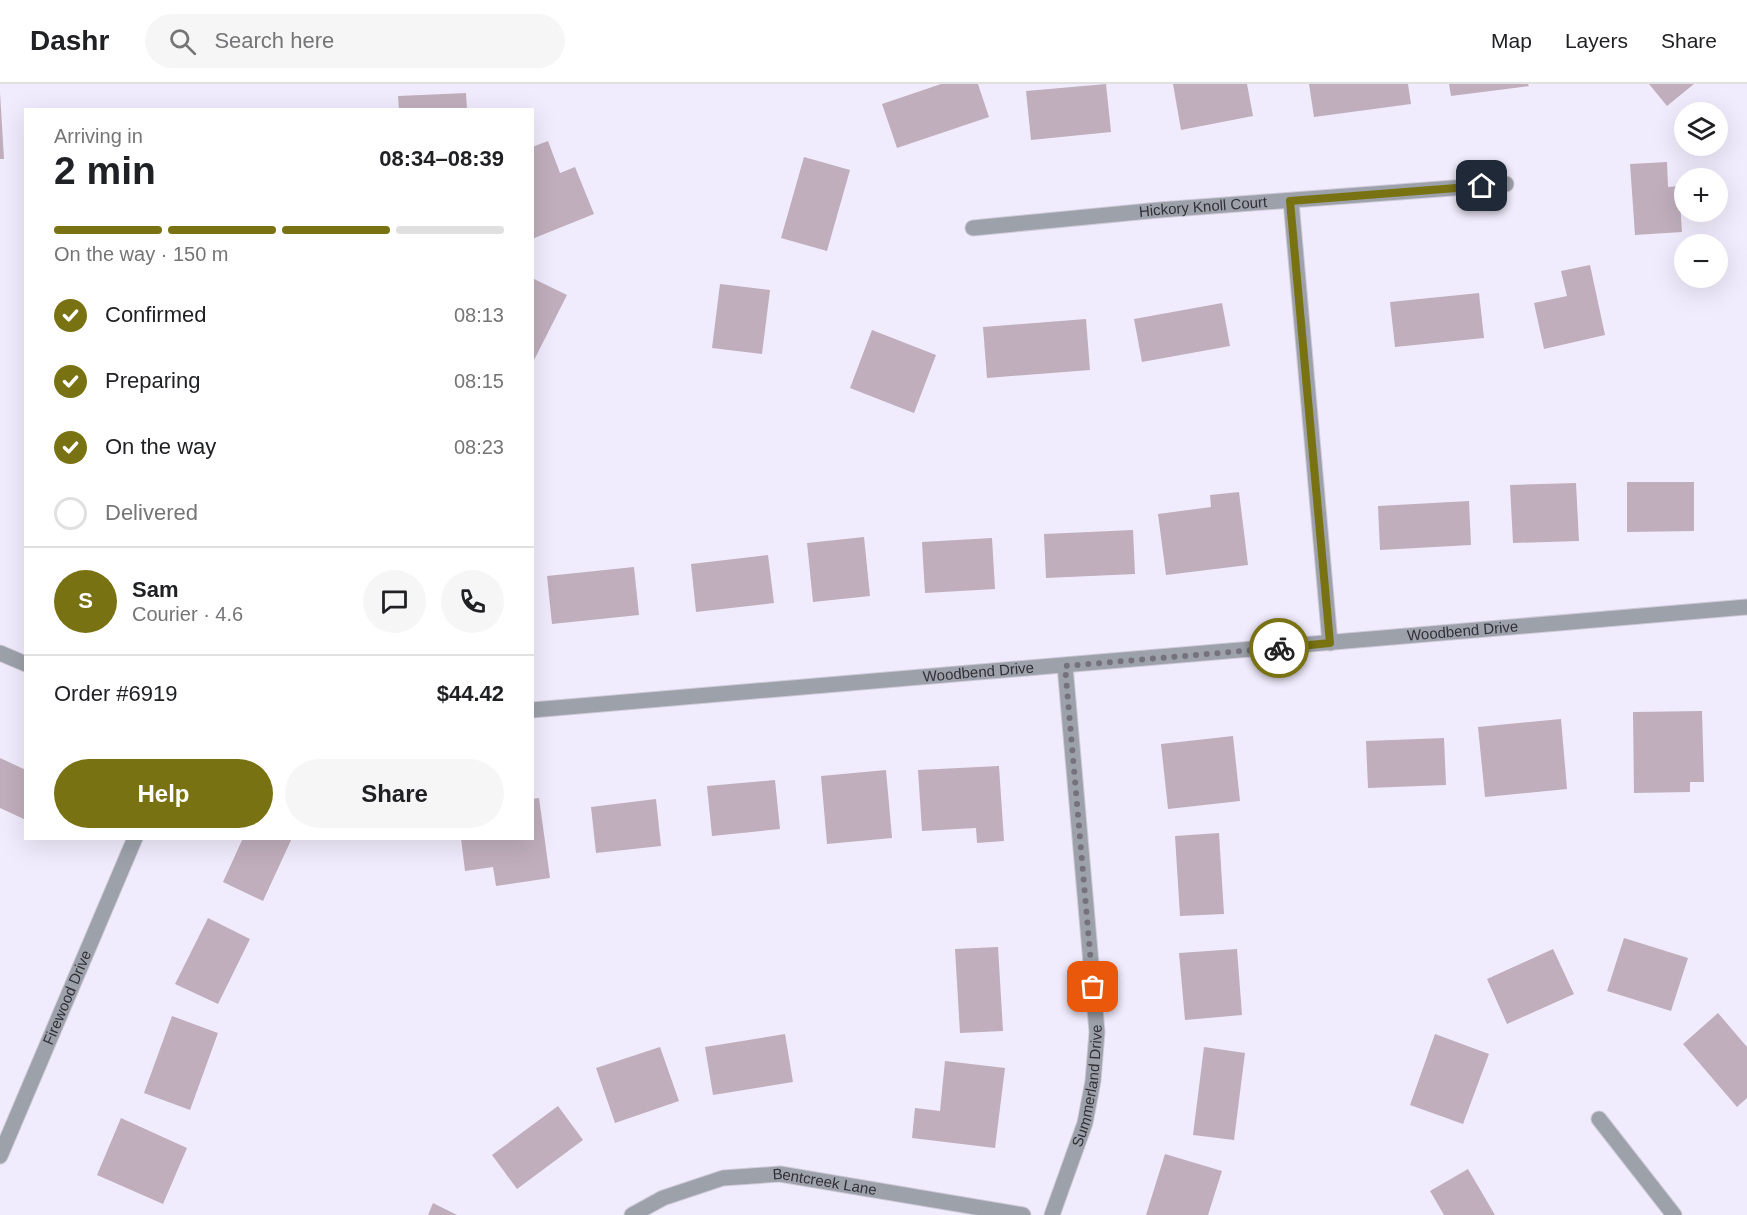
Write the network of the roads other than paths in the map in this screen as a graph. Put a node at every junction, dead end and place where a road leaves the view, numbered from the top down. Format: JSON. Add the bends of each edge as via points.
{"nodes":[{"id":1,"x":1506,"y":184,"type":"dead end"},
{"id":2,"x":1290,"y":201,"type":"junction"},
{"id":3,"x":973,"y":228,"type":"dead end"},
{"id":4,"x":1747,"y":607,"type":"edge"},
{"id":5,"x":1330,"y":643,"type":"junction"},
{"id":6,"x":0,"y":653,"type":"edge"},
{"id":7,"x":24,"y":662,"type":"edge"},
{"id":8,"x":1065,"y":666,"type":"junction"},
{"id":9,"x":534,"y":710,"type":"edge"},
{"id":10,"x":134,"y":840,"type":"edge"},
{"id":11,"x":1599,"y":1119,"type":"dead end"},
{"id":12,"x":0,"y":1156,"type":"edge"},
{"id":13,"x":632,"y":1215,"type":"edge"},
{"id":14,"x":1023,"y":1215,"type":"edge"},
{"id":15,"x":1052,"y":1215,"type":"edge"},
{"id":16,"x":1674,"y":1215,"type":"edge"}],
"edges":[{"from":1,"to":2,"type":"street","name":"Hickory Knoll Court"},
{"from":2,"to":3,"type":"street","name":"Hickory Knoll Court"},
{"from":2,"to":5,"type":"street"},
{"from":4,"to":5,"type":"street","name":"Woodbend Drive"},
{"from":5,"to":8,"type":"street","name":"Woodbend Drive"},
{"from":6,"to":7,"type":"street"},
{"from":8,"to":9,"type":"street","name":"Woodbend Drive"},
{"from":8,"to":15,"type":"street","name":"Summerland Drive","via":[[1097,1032],[1085,1123]]},
{"from":10,"to":12,"type":"street","name":"Firewood Drive"},
{"from":11,"to":16,"type":"street"},
{"from":13,"to":14,"type":"street","name":"Bentcreek Lane","via":[[663,1198],[723,1178],[780,1174]]}]}
